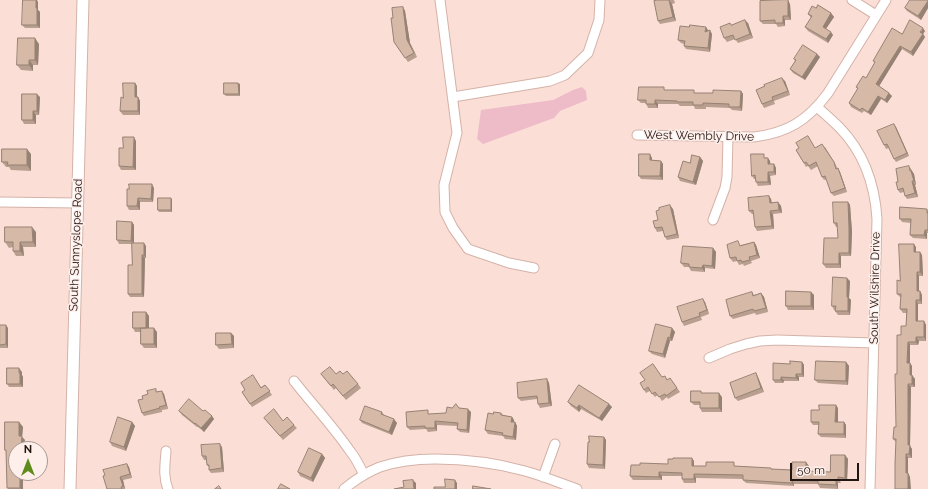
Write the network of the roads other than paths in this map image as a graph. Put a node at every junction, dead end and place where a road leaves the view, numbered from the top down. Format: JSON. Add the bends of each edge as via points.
{"nodes":[{"id":1,"x":83,"y":0,"type":"edge"},
{"id":2,"x":440,"y":0,"type":"edge"},
{"id":3,"x":600,"y":0,"type":"edge"},
{"id":4,"x":852,"y":0,"type":"edge"},
{"id":5,"x":886,"y":0,"type":"edge"},
{"id":6,"x":876,"y":15,"type":"junction"},
{"id":7,"x":453,"y":97,"type":"junction"},
{"id":8,"x":817,"y":107,"type":"junction"},
{"id":9,"x":636,"y":134,"type":"dead end"},
{"id":10,"x":728,"y":137,"type":"junction"},
{"id":11,"x":0,"y":202,"type":"edge"},
{"id":12,"x":78,"y":203,"type":"junction"},
{"id":13,"x":713,"y":220,"type":"dead end"},
{"id":14,"x":534,"y":268,"type":"dead end"},
{"id":15,"x":874,"y":343,"type":"junction"},
{"id":16,"x":709,"y":358,"type":"dead end"},
{"id":17,"x":294,"y":381,"type":"dead end"},
{"id":18,"x":555,"y":444,"type":"dead end"},
{"id":19,"x":166,"y":451,"type":"dead end"},
{"id":20,"x":364,"y":475,"type":"junction"},
{"id":21,"x":543,"y":477,"type":"junction"},
{"id":22,"x":70,"y":489,"type":"edge"},
{"id":23,"x":168,"y":489,"type":"edge"},
{"id":24,"x":344,"y":489,"type":"edge"},
{"id":25,"x":577,"y":489,"type":"edge"},
{"id":26,"x":870,"y":489,"type":"edge"}],
"edges":[{"from":1,"to":12,"type":"street","name":"South Sunnyslope Road"},
{"from":2,"to":7,"type":"street"},
{"from":3,"to":7,"type":"street","via":[[599,20],[588,53],[565,75],[550,81]]},
{"from":4,"to":6,"type":"street"},
{"from":5,"to":6,"type":"street","name":"West Wembly Drive"},
{"from":6,"to":8,"type":"street","name":"West Wembly Drive"},
{"from":7,"to":14,"type":"street","via":[[457,133],[444,185],[445,212],[468,249],[509,263]]},
{"from":8,"to":10,"type":"street","name":"West Wembly Drive","via":[[804,119],[781,132],[767,136]]},
{"from":8,"to":15,"type":"street","name":"South Wilshire Drive","via":[[850,140],[868,171],[873,188],[877,219]]},
{"from":9,"to":10,"type":"street","name":"West Wembly Drive"},
{"from":10,"to":13,"type":"street","via":[[725,188]]},
{"from":11,"to":12,"type":"street"},
{"from":12,"to":22,"type":"street","name":"South Sunnyslope Road"},
{"from":15,"to":16,"type":"street","via":[[760,341],[740,345]]},
{"from":15,"to":26,"type":"street","name":"South Wilshire Drive"},
{"from":17,"to":20,"type":"street","via":[[342,439]]},
{"from":18,"to":21,"type":"street"},
{"from":19,"to":23,"type":"street","via":[[164,475]]},
{"from":20,"to":21,"type":"street","via":[[394,463],[447,459],[494,464]]},
{"from":20,"to":24,"type":"street"},
{"from":21,"to":25,"type":"street"}]}
